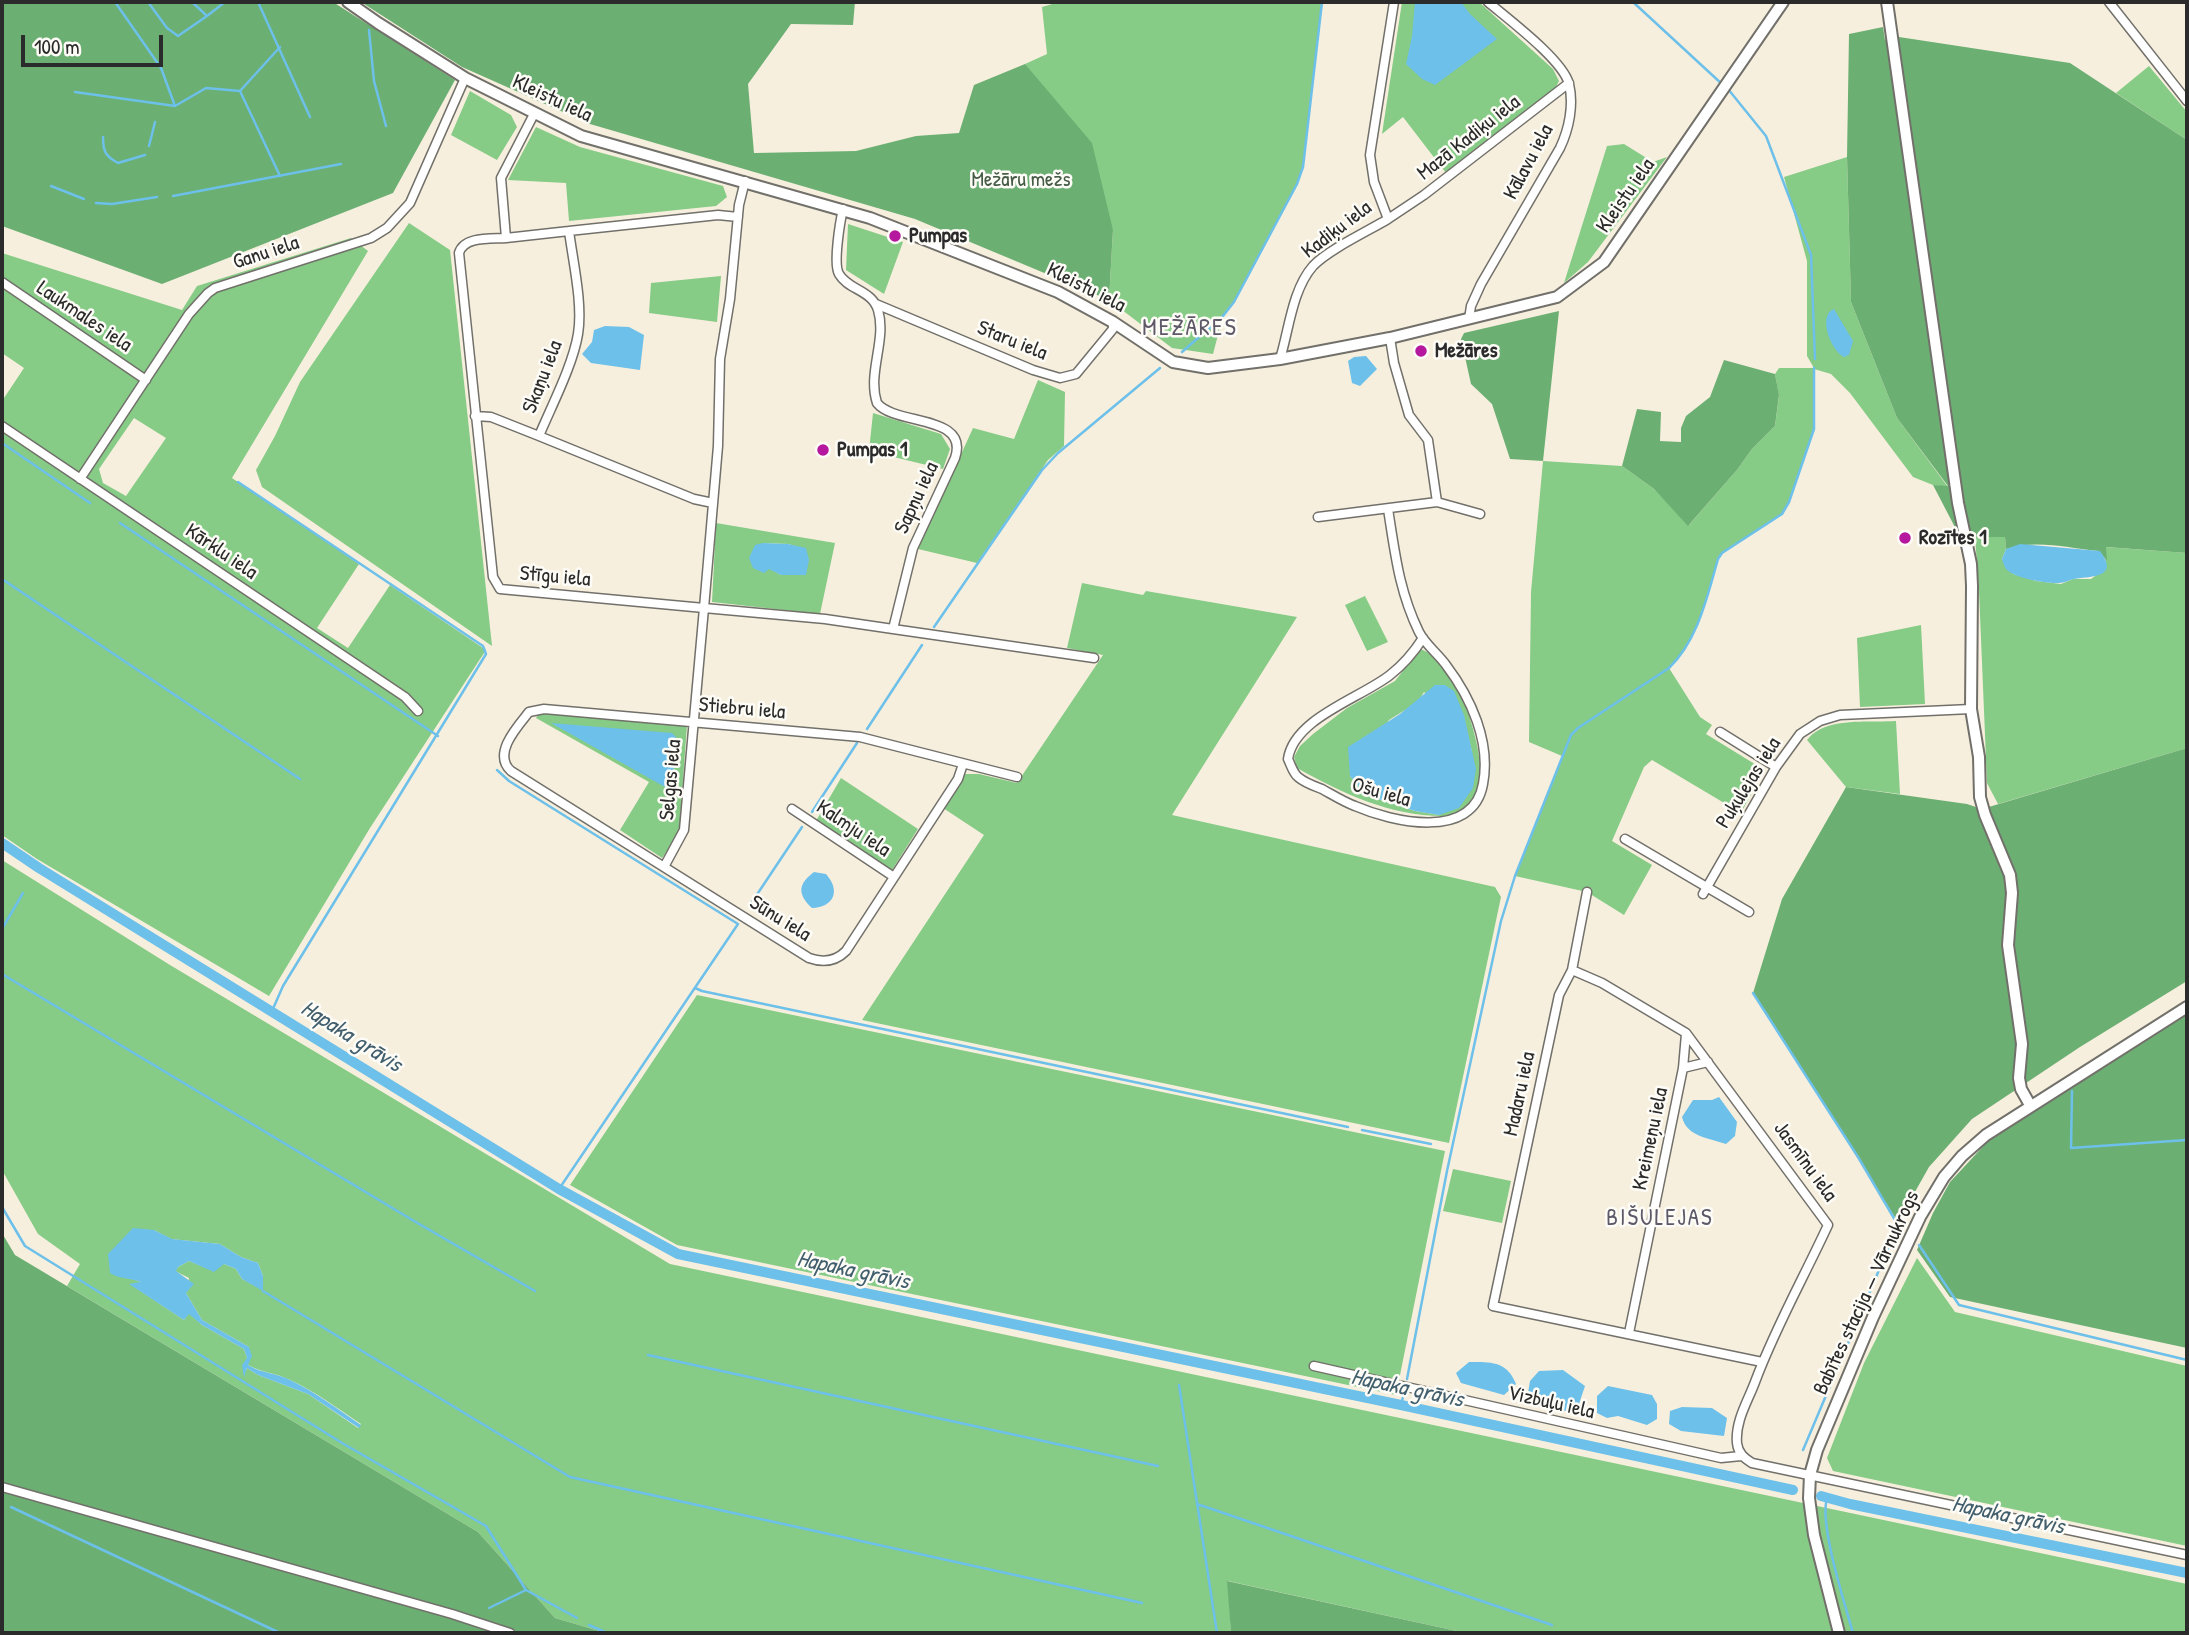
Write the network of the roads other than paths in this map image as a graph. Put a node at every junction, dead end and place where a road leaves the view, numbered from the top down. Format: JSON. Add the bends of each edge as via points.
{"nodes":[{"id":1,"x":348,"y":2,"type":"edge"},
{"id":2,"x":1394,"y":2,"type":"edge"},
{"id":3,"x":1488,"y":2,"type":"edge"},
{"id":4,"x":1783,"y":2,"type":"edge"},
{"id":5,"x":1887,"y":2,"type":"edge"},
{"id":6,"x":2109,"y":2,"type":"edge"},
{"id":7,"x":466,"y":78,"type":"junction"},
{"id":8,"x":1569,"y":83,"type":"junction"},
{"id":9,"x":2187,"y":101,"type":"edge"},
{"id":10,"x":534,"y":114,"type":"junction"},
{"id":11,"x":745,"y":181,"type":"junction"},
{"id":12,"x":843,"y":209,"type":"junction"},
{"id":13,"x":738,"y":217,"type":"junction"},
{"id":14,"x":1388,"y":219,"type":"junction"},
{"id":15,"x":569,"y":231,"type":"junction"},
{"id":16,"x":506,"y":237,"type":"junction"},
{"id":17,"x":2,"y":282,"type":"edge"},
{"id":18,"x":876,"y":304,"type":"junction"},
{"id":19,"x":1469,"y":319,"type":"junction"},
{"id":20,"x":1113,"y":321,"type":"junction"},
{"id":21,"x":1390,"y":338,"type":"junction"},
{"id":22,"x":1280,"y":359,"type":"junction"},
{"id":23,"x":146,"y":380,"type":"junction"},
{"id":24,"x":475,"y":416,"type":"junction"},
{"id":25,"x":2,"y":426,"type":"edge"},
{"id":26,"x":539,"y":436,"type":"junction"},
{"id":27,"x":80,"y":479,"type":"junction"},
{"id":28,"x":1437,"y":502,"type":"junction"},
{"id":29,"x":713,"y":503,"type":"junction"},
{"id":30,"x":1388,"y":509,"type":"junction"},
{"id":31,"x":1480,"y":514,"type":"dead end"},
{"id":32,"x":1318,"y":517,"type":"dead end"},
{"id":33,"x":704,"y":608,"type":"junction"},
{"id":34,"x":893,"y":629,"type":"junction"},
{"id":35,"x":1423,"y":638,"type":"junction"},
{"id":36,"x":1094,"y":658,"type":"dead end"},
{"id":37,"x":1971,"y":709,"type":"junction"},
{"id":38,"x":418,"y":711,"type":"dead end"},
{"id":39,"x":694,"y":722,"type":"junction"},
{"id":40,"x":1720,"y":732,"type":"dead end"},
{"id":41,"x":963,"y":764,"type":"junction"},
{"id":42,"x":1776,"y":767,"type":"junction"},
{"id":43,"x":510,"y":771,"type":"joint"},
{"id":44,"x":1017,"y":777,"type":"dead end"},
{"id":45,"x":792,"y":809,"type":"dead end"},
{"id":46,"x":1625,"y":839,"type":"dead end"},
{"id":47,"x":664,"y":867,"type":"junction"},
{"id":48,"x":894,"y":877,"type":"junction"},
{"id":49,"x":1705,"y":890,"type":"junction"},
{"id":50,"x":1587,"y":892,"type":"dead end"},
{"id":51,"x":1749,"y":912,"type":"dead end"},
{"id":52,"x":1572,"y":970,"type":"junction"},
{"id":53,"x":2187,"y":1007,"type":"edge"},
{"id":54,"x":1686,"y":1033,"type":"junction"},
{"id":55,"x":1708,"y":1062,"type":"junction"},
{"id":56,"x":1683,"y":1068,"type":"junction"},
{"id":57,"x":2031,"y":1105,"type":"junction"},
{"id":58,"x":1629,"y":1333,"type":"junction"},
{"id":59,"x":1762,"y":1362,"type":"junction"},
{"id":60,"x":1314,"y":1366,"type":"dead end"},
{"id":61,"x":1741,"y":1456,"type":"junction"},
{"id":62,"x":1810,"y":1475,"type":"junction"},
{"id":63,"x":2,"y":1488,"type":"edge"},
{"id":64,"x":2187,"y":1555,"type":"edge"},
{"id":65,"x":510,"y":1633,"type":"edge"},
{"id":66,"x":1839,"y":1633,"type":"edge"}],
"edges":[{"from":1,"to":7,"type":"street","name":"Kleistu iela"},
{"from":2,"to":14,"type":"street","name":"Kadiķu iela","via":[[1370,155]]},
{"from":3,"to":8,"type":"street","via":[[1557,62]]},
{"from":4,"to":19,"type":"street","name":"Kleistu iela","via":[[1604,262],[1557,298]]},
{"from":5,"to":37,"type":"street","via":[[1958,503],[1971,564]]},
{"from":6,"to":9,"type":"street"},
{"from":7,"to":10,"type":"street","name":"Kleistu iela"},
{"from":7,"to":23,"type":"street","name":"Ganu iela","via":[[410,203],[387,228],[208,293]]},
{"from":8,"to":14,"type":"street","name":"Mazā Kadiķu iela"},
{"from":8,"to":19,"type":"street","name":"Kālavu iela","via":[[1568,131],[1481,284]]},
{"from":10,"to":11,"type":"street","name":"Kleistu iela","via":[[603,143]]},
{"from":10,"to":16,"type":"street","via":[[501,178]]},
{"from":11,"to":12,"type":"street","name":"Kleistu iela"},
{"from":11,"to":13,"type":"street"},
{"from":12,"to":18,"type":"street","via":[[838,273]]},
{"from":12,"to":20,"type":"street","name":"Kleistu iela","via":[[1045,287]]},
{"from":13,"to":15,"type":"street","via":[[718,215]]},
{"from":13,"to":29,"type":"street","via":[[720,359]]},
{"from":14,"to":22,"type":"street","name":"Kadiķu iela","via":[[1313,267],[1300,289]]},
{"from":15,"to":16,"type":"street","name":"Stīgu iela"},
{"from":15,"to":26,"type":"street","name":"Skaņu iela","via":[[578,334]]},
{"from":16,"to":24,"type":"street","name":"Stīgu iela","via":[[467,243],[459,253]]},
{"from":17,"to":23,"type":"street","name":"Laukmales iela"},
{"from":18,"to":20,"type":"street","name":"Staru iela","via":[[1060,378],[1076,374],[1113,329]]},
{"from":18,"to":34,"type":"street","name":"Sapņu iela","via":[[880,319],[874,387],[877,402],[889,412],[945,429],[958,446],[910,556]]},
{"from":19,"to":21,"type":"street","name":"Kleistu iela"},
{"from":20,"to":22,"type":"street","name":"Kleistu iela","via":[[1173,362],[1208,368]]},
{"from":21,"to":22,"type":"street","name":"Kleistu iela"},
{"from":21,"to":28,"type":"street","via":[[1409,415],[1428,440]]},
{"from":23,"to":27,"type":"street","name":"Ganu iela"},
{"from":24,"to":26,"type":"street","via":[[491,417]]},
{"from":24,"to":33,"type":"street","name":"Stīgu iela","via":[[493,577],[500,589]]},
{"from":25,"to":27,"type":"street","name":"Kārklu iela"},
{"from":26,"to":29,"type":"street","name":"Skaņu iela"},
{"from":27,"to":38,"type":"street","name":"Kārklu iela","via":[[405,697]]},
{"from":28,"to":30,"type":"street"},
{"from":28,"to":31,"type":"street"},
{"from":29,"to":33,"type":"street"},
{"from":30,"to":32,"type":"street"},
{"from":30,"to":35,"type":"street","name":"Ošu iela","via":[[1402,593]]},
{"from":33,"to":34,"type":"street"},
{"from":33,"to":39,"type":"street","name":"Selgas iela"},
{"from":34,"to":36,"type":"street"},
{"from":35,"to":35,"type":"street","name":"Ošu iela","via":[[1462,689],[1478,722],[1484,780],[1472,809],[1453,820],[1437,822],[1386,816],[1356,807],[1298,777],[1288,759],[1293,742],[1315,721],[1392,674]]},
{"from":37,"to":42,"type":"street","name":"Puķulejas iela","via":[[1840,715],[1800,734]]},
{"from":37,"to":57,"type":"street","via":[[1980,797],[2010,875],[2008,945],[2022,1044],[2019,1078]]},
{"from":39,"to":41,"type":"street","name":"Stiebru iela","via":[[860,737]]},
{"from":39,"to":43,"type":"street","name":"Stiebru iela","via":[[533,709],[504,750],[502,760]]},
{"from":39,"to":47,"type":"street","name":"Selgas iela","via":[[684,830]]},
{"from":40,"to":42,"type":"street"},
{"from":41,"to":44,"type":"street","name":"Stiebru iela"},
{"from":41,"to":48,"type":"street","name":"Sūnu iela","via":[[958,779]]},
{"from":42,"to":49,"type":"street","name":"Puķulejas iela"},
{"from":43,"to":47,"type":"street","name":"Sūnu iela"},
{"from":45,"to":48,"type":"street","name":"Kalmju iela"},
{"from":46,"to":49,"type":"street"},
{"from":47,"to":48,"type":"street","name":"Sūnu iela","via":[[818,961],[835,959],[846,951]]},
{"from":49,"to":51,"type":"street"},
{"from":50,"to":52,"type":"street","name":"Madaru iela"},
{"from":52,"to":54,"type":"street","name":"Jasmīnu iela"},
{"from":52,"to":58,"type":"street","name":"Madaru iela","via":[[1559,995],[1493,1306]]},
{"from":53,"to":57,"type":"street","name":"Babītes stacija — Vārnukrogs"},
{"from":54,"to":55,"type":"street","name":"Jasmīnu iela"},
{"from":54,"to":56,"type":"street","name":"Kreimeņu iela"},
{"from":55,"to":56,"type":"street"},
{"from":55,"to":59,"type":"street","name":"Jasmīnu iela","via":[[1828,1225]]},
{"from":56,"to":58,"type":"street","name":"Kreimeņu iela"},
{"from":57,"to":62,"type":"street","name":"Babītes stacija — Vārnukrogs","via":[[1962,1156],[1920,1217],[1873,1317]]},
{"from":58,"to":59,"type":"street"},
{"from":59,"to":61,"type":"street","name":"Jasmīnu iela","via":[[1737,1432]]},
{"from":60,"to":61,"type":"street","name":"Vizbuļu iela","via":[[1721,1458]]},
{"from":61,"to":62,"type":"street","via":[[1752,1463]]},
{"from":62,"to":64,"type":"street"},
{"from":62,"to":66,"type":"street","name":"Babītes stacija — Vārnukrogs","via":[[1814,1535]]},
{"from":63,"to":65,"type":"street"}]}
